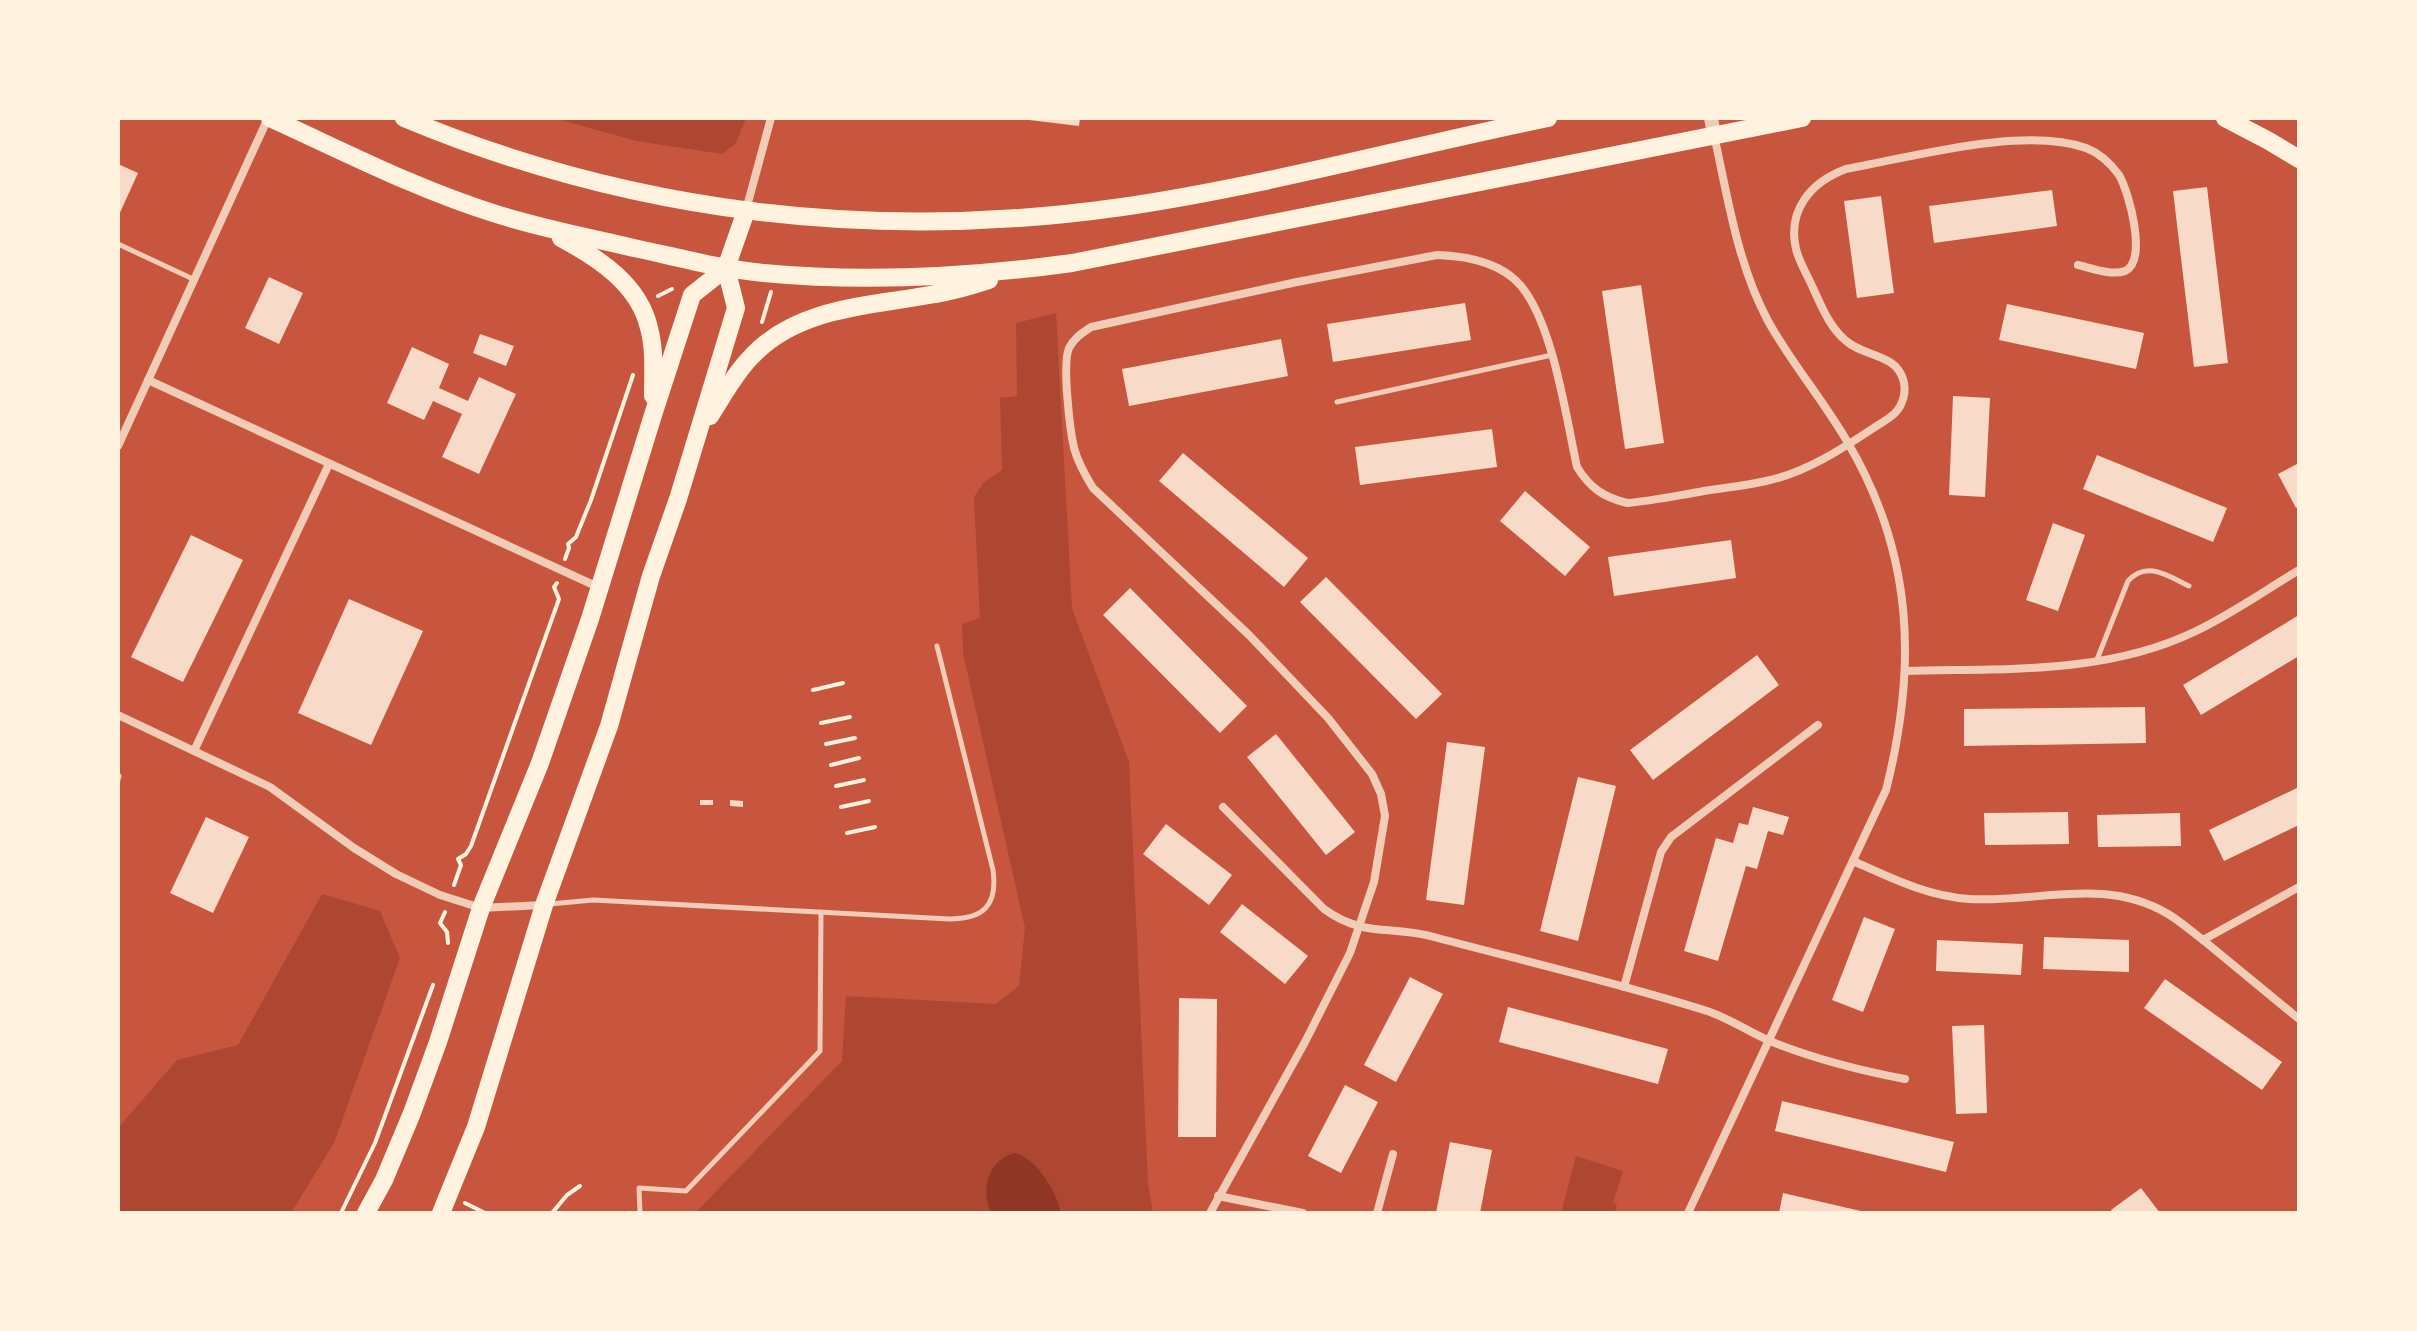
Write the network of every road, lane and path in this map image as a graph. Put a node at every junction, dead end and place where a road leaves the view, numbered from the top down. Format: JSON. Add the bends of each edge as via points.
{"nodes":[{"id":1,"x":269,"y":118,"type":"edge"},
{"id":2,"x":404,"y":118,"type":"edge"},
{"id":3,"x":771,"y":118,"type":"edge"},
{"id":4,"x":1548,"y":118,"type":"edge"},
{"id":5,"x":1802,"y":118,"type":"edge"},
{"id":6,"x":2225,"y":118,"type":"edge"},
{"id":7,"x":1712,"y":126,"type":"edge"},
{"id":8,"x":2299,"y":159,"type":"edge"},
{"id":9,"x":746,"y":211,"type":"junction"},
{"id":10,"x":540,"y":227,"type":"junction"},
{"id":11,"x":118,"y":244,"type":"edge"},
{"id":12,"x":2078,"y":265,"type":"dead end"},
{"id":13,"x":726,"y":268,"type":"junction"},
{"id":14,"x":1022,"y":270,"type":"junction"},
{"id":15,"x":195,"y":279,"type":"junction"},
{"id":16,"x":672,"y":289,"type":"dead end"},
{"id":17,"x":772,"y":290,"type":"dead end"},
{"id":18,"x":648,"y":301,"type":"dead end"},
{"id":19,"x":752,"y":313,"type":"dead end"},
{"id":20,"x":764,"y":316,"type":"junction"},
{"id":21,"x":761,"y":326,"type":"dead end"},
{"id":22,"x":1552,"y":355,"type":"junction"},
{"id":23,"x":634,"y":367,"type":"dead end"},
{"id":24,"x":148,"y":380,"type":"junction"},
{"id":25,"x":1337,"y":402,"type":"dead end"},
{"id":26,"x":653,"y":415,"type":"junction"},
{"id":27,"x":697,"y":435,"type":"junction"},
{"id":28,"x":1849,"y":444,"type":"junction"},
{"id":29,"x":118,"y":446,"type":"edge"},
{"id":30,"x":329,"y":464,"type":"junction"},
{"id":31,"x":569,"y":548,"type":"dead end"},
{"id":32,"x":2299,"y":570,"type":"edge"},
{"id":33,"x":557,"y":585,"type":"dead end"},
{"id":34,"x":2189,"y":586,"type":"dead end"},
{"id":35,"x":599,"y":588,"type":"junction"},
{"id":36,"x":937,"y":646,"type":"dead end"},
{"id":37,"x":2095,"y":663,"type":"junction"},
{"id":38,"x":1906,"y":671,"type":"junction"},
{"id":39,"x":843,"y":683,"type":"dead end"},
{"id":40,"x":813,"y":690,"type":"dead end"},
{"id":41,"x":118,"y":715,"type":"edge"},
{"id":42,"x":850,"y":717,"type":"dead end"},
{"id":43,"x":821,"y":723,"type":"dead end"},
{"id":44,"x":1818,"y":725,"type":"dead end"},
{"id":45,"x":855,"y":738,"type":"dead end"},
{"id":46,"x":826,"y":744,"type":"dead end"},
{"id":47,"x":194,"y":751,"type":"junction"},
{"id":48,"x":859,"y":758,"type":"dead end"},
{"id":49,"x":831,"y":765,"type":"dead end"},
{"id":50,"x":864,"y":780,"type":"dead end"},
{"id":51,"x":836,"y":786,"type":"dead end"},
{"id":52,"x":869,"y":801,"type":"dead end"},
{"id":53,"x":841,"y":807,"type":"dead end"},
{"id":54,"x":1223,"y":807,"type":"dead end"},
{"id":55,"x":875,"y":827,"type":"dead end"},
{"id":56,"x":847,"y":833,"type":"dead end"},
{"id":57,"x":1853,"y":861,"type":"junction"},
{"id":58,"x":461,"y":865,"type":"dead end"},
{"id":59,"x":2299,"y":887,"type":"edge"},
{"id":60,"x":544,"y":905,"type":"junction"},
{"id":61,"x":481,"y":908,"type":"junction"},
{"id":62,"x":821,"y":912,"type":"junction"},
{"id":63,"x":443,"y":919,"type":"dead end"},
{"id":64,"x":1360,"y":928,"type":"junction"},
{"id":65,"x":2203,"y":940,"type":"junction"},
{"id":66,"x":446,"y":949,"type":"dead end"},
{"id":67,"x":436,"y":978,"type":"dead end"},
{"id":68,"x":1624,"y":987,"type":"junction"},
{"id":69,"x":2299,"y":1019,"type":"edge"},
{"id":70,"x":1769,"y":1041,"type":"junction"},
{"id":71,"x":1905,"y":1079,"type":"dead end"},
{"id":72,"x":1393,"y":1154,"type":"dead end"},
{"id":73,"x":580,"y":1186,"type":"dead end"},
{"id":74,"x":1218,"y":1196,"type":"junction"},
{"id":75,"x":463,"y":1202,"type":"dead end"},
{"id":76,"x":341,"y":1213,"type":"edge"},
{"id":77,"x":366,"y":1213,"type":"edge"},
{"id":78,"x":441,"y":1213,"type":"edge"},
{"id":79,"x":485,"y":1213,"type":"edge"},
{"id":80,"x":552,"y":1213,"type":"edge"},
{"id":81,"x":640,"y":1213,"type":"edge"},
{"id":82,"x":1210,"y":1213,"type":"edge"},
{"id":83,"x":1303,"y":1213,"type":"edge"},
{"id":84,"x":1377,"y":1213,"type":"edge"},
{"id":85,"x":1688,"y":1213,"type":"edge"}],
"edges":[{"from":1,"to":10,"type":"main road","via":[[423,187]]},
{"from":1,"to":15,"type":"street"},
{"from":2,"to":9,"type":"main road","via":[[550,171]]},
{"from":3,"to":9,"type":"street"},
{"from":4,"to":9,"type":"main road","via":[[1221,190],[1084,212],[911,223]]},
{"from":5,"to":7,"type":"main road"},
{"from":6,"to":8,"type":"main road"},
{"from":7,"to":14,"type":"main road"},
{"from":7,"to":28,"type":"street","via":[[1749,280],[1768,321]]},
{"from":9,"to":13,"type":"main road"},
{"from":10,"to":13,"type":"main road"},
{"from":10,"to":26,"type":"main road","via":[[581,249],[630,289],[649,325]]},
{"from":11,"to":15,"type":"lane"},
{"from":12,"to":28,"type":"street","via":[[2118,273],[2128,270],[2137,255],[2124,186],[2105,159],[2089,149],[2030,140],[1993,142],[1827,176],[1812,188],[1799,212],[1796,250],[1832,327],[1846,342],[1898,368],[1905,391],[1894,414]]},
{"from":13,"to":14,"type":"main road","via":[[889,278]]},
{"from":13,"to":26,"type":"main road","via":[[692,295]]},
{"from":13,"to":27,"type":"main road","via":[[736,308]]},
{"from":14,"to":27,"type":"main road","via":[[947,292],[843,309],[795,325],[752,355]]},
{"from":15,"to":24,"type":"street"},
{"from":16,"to":18,"type":"path"},
{"from":17,"to":20,"type":"path"},
{"from":19,"to":20,"type":"path"},
{"from":20,"to":21,"type":"path"},
{"from":22,"to":25,"type":"lane"},
{"from":22,"to":28,"type":"street","via":[[1577,467],[1595,491],[1610,499],[1643,502],[1768,481]]},
{"from":22,"to":64,"type":"street","via":[[1538,313],[1515,280],[1479,260],[1437,255],[1091,327],[1068,349],[1074,446],[1093,488],[1290,675],[1372,774],[1385,816]]},
{"from":23,"to":31,"type":"path","via":[[604,465]]},
{"from":24,"to":29,"type":"street"},
{"from":24,"to":30,"type":"street"},
{"from":26,"to":35,"type":"main road"},
{"from":27,"to":60,"type":"main road","via":[[609,726]]},
{"from":28,"to":38,"type":"street","via":[[1897,559]]},
{"from":30,"to":35,"type":"street"},
{"from":30,"to":47,"type":"street"},
{"from":32,"to":37,"type":"street","via":[[2194,632]]},
{"from":33,"to":58,"type":"path","via":[[559,599],[471,846],[458,859]]},
{"from":34,"to":37,"type":"lane","via":[[2156,570],[2134,574]]},
{"from":35,"to":61,"type":"main road","via":[[540,763]]},
{"from":36,"to":62,"type":"lane","via":[[993,870],[991,899],[981,913],[968,919]]},
{"from":37,"to":38,"type":"street"},
{"from":38,"to":57,"type":"street","via":[[1886,790]]},
{"from":39,"to":40,"type":"path"},
{"from":41,"to":47,"type":"street"},
{"from":42,"to":43,"type":"path"},
{"from":44,"to":68,"type":"street","via":[[1671,837],[1661,852]]},
{"from":45,"to":46,"type":"path"},
{"from":47,"to":61,"type":"street","via":[[278,792],[396,874]]},
{"from":48,"to":49,"type":"path"},
{"from":50,"to":51,"type":"path"},
{"from":52,"to":53,"type":"path"},
{"from":54,"to":64,"type":"street","via":[[1324,909]]},
{"from":55,"to":56,"type":"path"},
{"from":57,"to":65,"type":"street","via":[[1912,887],[1970,899],[2113,894],[2168,914]]},
{"from":57,"to":70,"type":"street"},
{"from":59,"to":65,"type":"street"},
{"from":60,"to":61,"type":"street"},
{"from":60,"to":62,"type":"lane","via":[[593,900]]},
{"from":60,"to":78,"type":"main road","via":[[476,1127]]},
{"from":61,"to":77,"type":"main road","via":[[412,1113]]},
{"from":62,"to":81,"type":"lane","via":[[820,1051],[686,1191],[639,1188]]},
{"from":63,"to":66,"type":"path"},
{"from":64,"to":68,"type":"street","via":[[1428,935]]},
{"from":64,"to":74,"type":"street","via":[[1305,1042]]},
{"from":65,"to":69,"type":"street"},
{"from":67,"to":76,"type":"path","via":[[375,1143]]},
{"from":68,"to":70,"type":"street","via":[[1708,1011]]},
{"from":70,"to":71,"type":"street","via":[[1815,1059]]},
{"from":70,"to":85,"type":"street"},
{"from":72,"to":84,"type":"street"},
{"from":73,"to":80,"type":"path"},
{"from":74,"to":82,"type":"street"},
{"from":74,"to":83,"type":"street"},
{"from":75,"to":79,"type":"path"}]}
